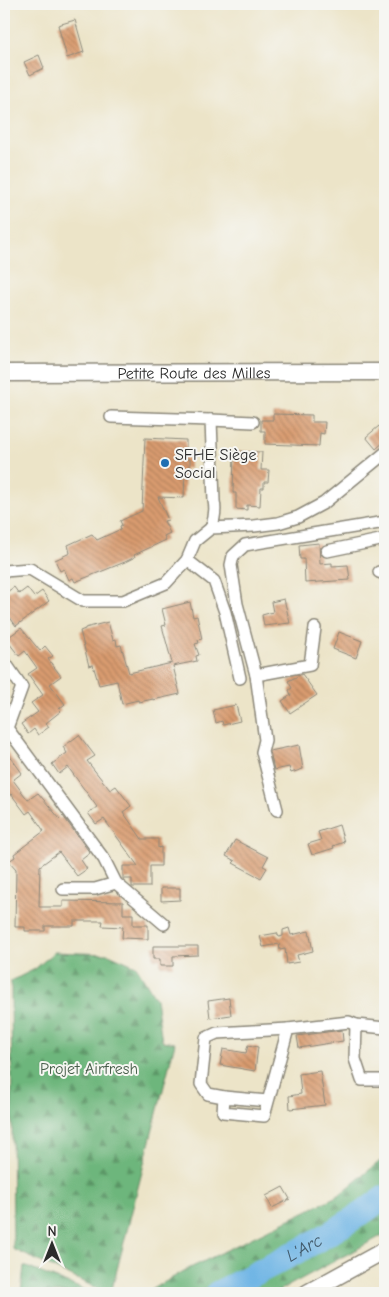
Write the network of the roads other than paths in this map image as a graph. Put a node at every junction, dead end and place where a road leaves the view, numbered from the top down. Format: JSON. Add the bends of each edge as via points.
{"nodes":[{"id":1,"x":385,"y":372,"type":"edge"},
{"id":2,"x":4,"y":373,"type":"edge"},
{"id":3,"x":111,"y":417,"type":"dead end"},
{"id":4,"x":212,"y":420,"type":"junction"},
{"id":5,"x":252,"y":422,"type":"dead end"},
{"id":6,"x":385,"y":453,"type":"edge"},
{"id":7,"x":385,"y":522,"type":"edge"},
{"id":8,"x":211,"y":528,"type":"junction"},
{"id":9,"x":385,"y":540,"type":"edge"},
{"id":10,"x":327,"y":551,"type":"dead end"},
{"id":11,"x":187,"y":560,"type":"junction"},
{"id":12,"x":4,"y":571,"type":"edge"},
{"id":13,"x":315,"y":628,"type":"dead end"},
{"id":14,"x":4,"y":660,"type":"edge"},
{"id":15,"x":256,"y":675,"type":"junction"},
{"id":16,"x":240,"y":678,"type":"dead end"},
{"id":17,"x":278,"y":810,"type":"dead end"},
{"id":18,"x":116,"y":883,"type":"junction"},
{"id":19,"x":63,"y":888,"type":"dead end"},
{"id":20,"x":164,"y":924,"type":"dead end"},
{"id":21,"x":356,"y":1025,"type":"junction"},
{"id":22,"x":385,"y":1028,"type":"edge"},
{"id":23,"x":288,"y":1029,"type":"junction"},
{"id":24,"x":385,"y":1080,"type":"edge"},
{"id":25,"x":385,"y":1250,"type":"edge"},
{"id":26,"x":307,"y":1293,"type":"edge"}],
"edges":[{"from":1,"to":2,"type":"main road","name":"Petite Route des Milles"},
{"from":3,"to":4,"type":"street"},
{"from":4,"to":5,"type":"street"},
{"from":4,"to":8,"type":"street","via":[[216,511]]},
{"from":6,"to":8,"type":"street","via":[[324,503],[298,517],[278,523]]},
{"from":7,"to":15,"type":"street","via":[[245,545],[233,556],[231,565],[237,604]]},
{"from":8,"to":11,"type":"street","via":[[195,541]]},
{"from":9,"to":10,"type":"street"},
{"from":11,"to":12,"type":"street","via":[[166,583],[123,601],[83,601],[30,569]]},
{"from":11,"to":16,"type":"street","via":[[214,581],[225,612]]},
{"from":13,"to":15,"type":"street","via":[[310,665]]},
{"from":14,"to":18,"type":"street","via":[[22,687],[7,728],[104,859]]},
{"from":15,"to":17,"type":"street","via":[[265,740],[262,752]]},
{"from":18,"to":19,"type":"street","via":[[95,889]]},
{"from":18,"to":20,"type":"street"},
{"from":21,"to":22,"type":"street"},
{"from":21,"to":23,"type":"street","via":[[349,1022]]},
{"from":21,"to":24,"type":"street","via":[[355,1059],[362,1080]]},
{"from":23,"to":23,"type":"street","via":[[264,1116],[223,1112],[224,1097],[208,1094],[201,1084],[206,1038],[217,1033]]},
{"from":25,"to":26,"type":"main road"}]}
